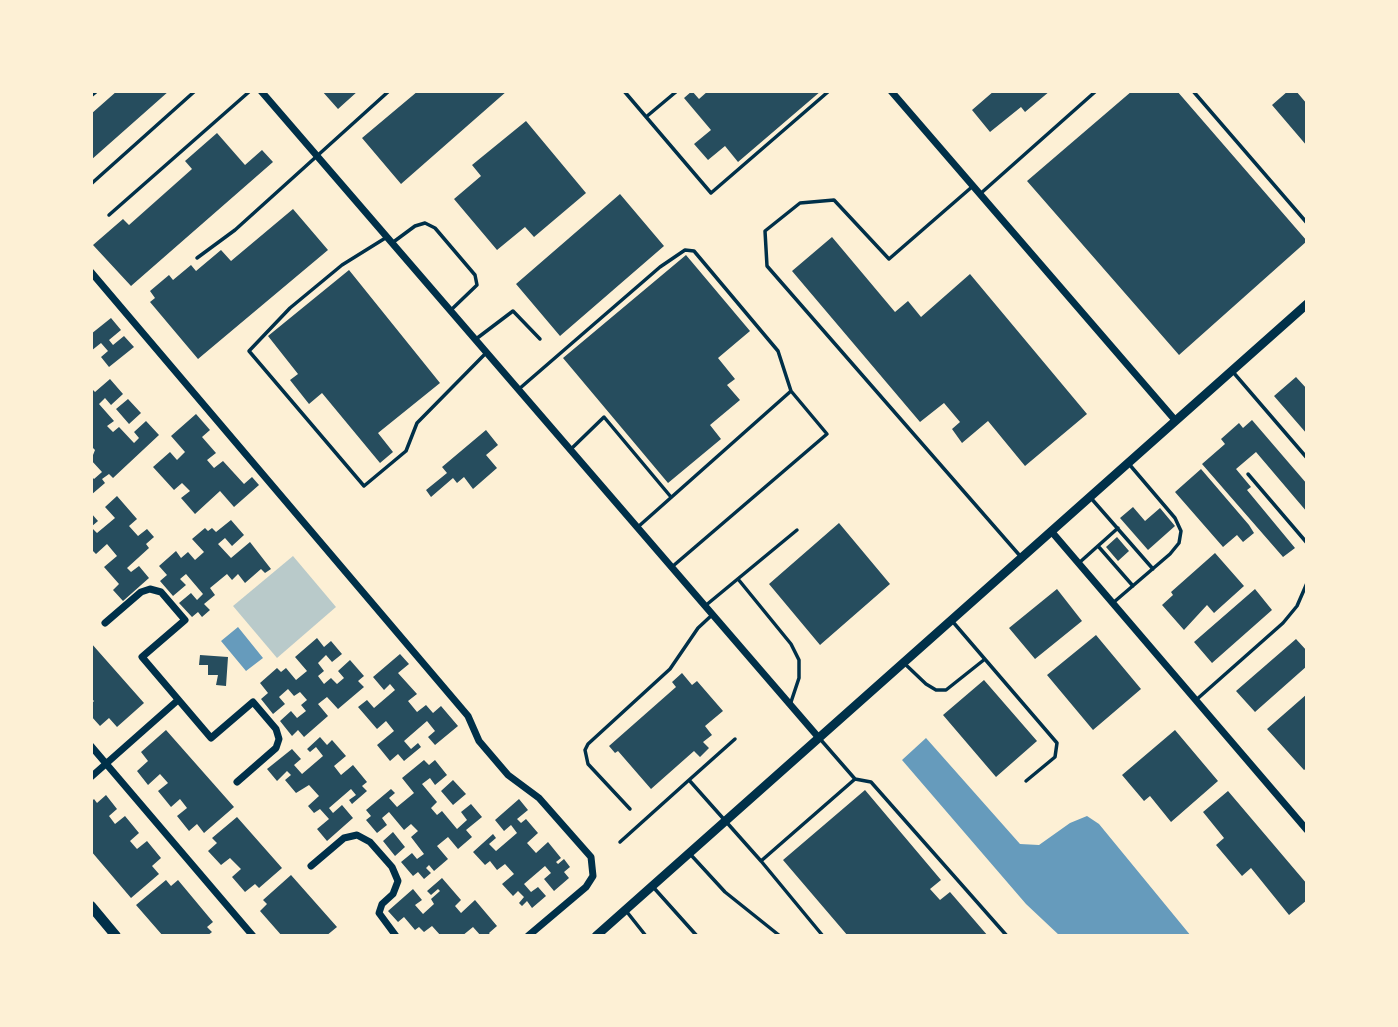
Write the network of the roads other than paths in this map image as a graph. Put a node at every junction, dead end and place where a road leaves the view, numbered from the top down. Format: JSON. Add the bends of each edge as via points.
{"nodes":[{"id":1,"x":97,"y":91,"type":"edge"},
{"id":2,"x":195,"y":91,"type":"edge"},
{"id":3,"x":250,"y":91,"type":"edge"},
{"id":4,"x":261,"y":91,"type":"edge"},
{"id":5,"x":389,"y":91,"type":"edge"},
{"id":6,"x":624,"y":91,"type":"edge"},
{"id":7,"x":677,"y":91,"type":"edge"},
{"id":8,"x":829,"y":91,"type":"edge"},
{"id":9,"x":891,"y":91,"type":"edge"},
{"id":10,"x":1096,"y":91,"type":"edge"},
{"id":11,"x":1193,"y":91,"type":"edge"},
{"id":12,"x":91,"y":96,"type":"edge"},
{"id":13,"x":646,"y":117,"type":"junction"},
{"id":14,"x":317,"y":157,"type":"junction"},
{"id":15,"x":91,"y":184,"type":"edge"},
{"id":16,"x":973,"y":186,"type":"junction"},
{"id":17,"x":980,"y":194,"type":"junction"},
{"id":18,"x":109,"y":215,"type":"dead end"},
{"id":19,"x":1307,"y":223,"type":"edge"},
{"id":20,"x":389,"y":240,"type":"junction"},
{"id":21,"x":197,"y":258,"type":"dead end"},
{"id":22,"x":91,"y":272,"type":"edge"},
{"id":23,"x":1307,"y":304,"type":"edge"},
{"id":24,"x":450,"y":311,"type":"junction"},
{"id":25,"x":475,"y":340,"type":"junction"},
{"id":26,"x":540,"y":340,"type":"dead end"},
{"id":27,"x":486,"y":353,"type":"junction"},
{"id":28,"x":1231,"y":371,"type":"junction"},
{"id":29,"x":518,"y":390,"type":"junction"},
{"id":30,"x":791,"y":391,"type":"junction"},
{"id":31,"x":1175,"y":420,"type":"junction"},
{"id":32,"x":570,"y":450,"type":"junction"},
{"id":33,"x":1307,"y":458,"type":"edge"},
{"id":34,"x":1127,"y":463,"type":"junction"},
{"id":35,"x":1248,"y":474,"type":"dead end"},
{"id":36,"x":671,"y":497,"type":"junction"},
{"id":37,"x":1090,"y":497,"type":"junction"},
{"id":38,"x":637,"y":528,"type":"junction"},
{"id":39,"x":1118,"y":528,"type":"junction"},
{"id":40,"x":797,"y":530,"type":"dead end"},
{"id":41,"x":1051,"y":531,"type":"junction"},
{"id":42,"x":1307,"y":543,"type":"edge"},
{"id":43,"x":1098,"y":546,"type":"junction"},
{"id":44,"x":1021,"y":558,"type":"junction"},
{"id":45,"x":1078,"y":563,"type":"junction"},
{"id":46,"x":671,"y":567,"type":"junction"},
{"id":47,"x":1153,"y":569,"type":"junction"},
{"id":48,"x":738,"y":579,"type":"junction"},
{"id":49,"x":1307,"y":583,"type":"edge"},
{"id":50,"x":1133,"y":586,"type":"junction"},
{"id":51,"x":1113,"y":603,"type":"junction"},
{"id":52,"x":705,"y":606,"type":"junction"},
{"id":53,"x":712,"y":615,"type":"junction"},
{"id":54,"x":951,"y":621,"type":"junction"},
{"id":55,"x":105,"y":623,"type":"dead end"},
{"id":56,"x":985,"y":659,"type":"junction"},
{"id":57,"x":904,"y":663,"type":"junction"},
{"id":58,"x":178,"y":699,"type":"junction"},
{"id":59,"x":1196,"y":700,"type":"junction"},
{"id":60,"x":790,"y":705,"type":"junction"},
{"id":61,"x":819,"y":738,"type":"junction"},
{"id":62,"x":735,"y":739,"type":"dead end"},
{"id":63,"x":91,"y":746,"type":"edge"},
{"id":64,"x":106,"y":763,"type":"junction"},
{"id":65,"x":91,"y":777,"type":"edge"},
{"id":66,"x":855,"y":779,"type":"junction"},
{"id":67,"x":689,"y":780,"type":"junction"},
{"id":68,"x":1026,"y":781,"type":"dead end"},
{"id":69,"x":237,"y":782,"type":"dead end"},
{"id":70,"x":630,"y":809,"type":"dead end"},
{"id":71,"x":726,"y":822,"type":"junction"},
{"id":72,"x":1307,"y":830,"type":"edge"},
{"id":73,"x":621,"y":842,"type":"dead end"},
{"id":74,"x":690,"y":854,"type":"junction"},
{"id":75,"x":761,"y":862,"type":"junction"},
{"id":76,"x":311,"y":866,"type":"dead end"},
{"id":77,"x":653,"y":886,"type":"junction"},
{"id":78,"x":91,"y":906,"type":"edge"},
{"id":79,"x":626,"y":910,"type":"junction"},
{"id":80,"x":116,"y":936,"type":"edge"},
{"id":81,"x":253,"y":936,"type":"edge"},
{"id":82,"x":396,"y":936,"type":"edge"},
{"id":83,"x":528,"y":936,"type":"edge"},
{"id":84,"x":596,"y":936,"type":"edge"},
{"id":85,"x":646,"y":936,"type":"edge"},
{"id":86,"x":697,"y":936,"type":"edge"},
{"id":87,"x":780,"y":936,"type":"edge"},
{"id":88,"x":823,"y":936,"type":"edge"},
{"id":89,"x":1007,"y":936,"type":"edge"}],
"edges":[{"from":1,"to":12,"type":"lane"},
{"from":2,"to":15,"type":"lane"},
{"from":3,"to":18,"type":"lane"},
{"from":4,"to":14,"type":"street"},
{"from":5,"to":14,"type":"lane"},
{"from":6,"to":13,"type":"lane"},
{"from":7,"to":13,"type":"lane"},
{"from":8,"to":13,"type":"lane","via":[[711,193]]},
{"from":9,"to":16,"type":"street"},
{"from":10,"to":17,"type":"lane"},
{"from":11,"to":19,"type":"lane"},
{"from":14,"to":20,"type":"street"},
{"from":14,"to":21,"type":"lane"},
{"from":16,"to":17,"type":"street"},
{"from":16,"to":44,"type":"lane","via":[[889,259],[834,200],[800,202],[765,231],[767,266]]},
{"from":17,"to":31,"type":"street"},
{"from":20,"to":24,"type":"street"},
{"from":20,"to":24,"type":"lane","via":[[425,223],[467,264],[477,285]]},
{"from":20,"to":27,"type":"lane","via":[[342,265],[290,308],[249,351],[364,486],[406,451],[417,423]]},
{"from":22,"to":83,"type":"street","via":[[468,716],[479,741],[501,767],[539,798],[591,857],[593,876],[586,887]]},
{"from":23,"to":28,"type":"street"},
{"from":24,"to":25,"type":"street"},
{"from":25,"to":26,"type":"lane","via":[[513,311]]},
{"from":25,"to":27,"type":"street"},
{"from":27,"to":29,"type":"street"},
{"from":28,"to":31,"type":"street"},
{"from":28,"to":33,"type":"lane"},
{"from":29,"to":30,"type":"lane","via":[[660,267],[689,249],[778,351]]},
{"from":29,"to":32,"type":"street"},
{"from":30,"to":36,"type":"lane"},
{"from":30,"to":46,"type":"lane","via":[[827,434]]},
{"from":31,"to":34,"type":"street"},
{"from":32,"to":36,"type":"lane","via":[[604,417]]},
{"from":32,"to":38,"type":"street"},
{"from":34,"to":37,"type":"street"},
{"from":34,"to":47,"type":"lane","via":[[1181,531],[1179,543]]},
{"from":35,"to":42,"type":"lane"},
{"from":36,"to":38,"type":"lane"},
{"from":37,"to":39,"type":"lane"},
{"from":37,"to":41,"type":"street"},
{"from":38,"to":46,"type":"street"},
{"from":39,"to":43,"type":"lane"},
{"from":39,"to":47,"type":"lane"},
{"from":40,"to":48,"type":"lane"},
{"from":41,"to":44,"type":"street"},
{"from":41,"to":45,"type":"street"},
{"from":43,"to":45,"type":"lane"},
{"from":43,"to":50,"type":"lane"},
{"from":44,"to":54,"type":"street"},
{"from":45,"to":51,"type":"street"},
{"from":46,"to":52,"type":"street"},
{"from":47,"to":50,"type":"lane"},
{"from":48,"to":52,"type":"lane"},
{"from":48,"to":60,"type":"lane","via":[[799,660],[799,678]]},
{"from":49,"to":59,"type":"lane","via":[[1283,623]]},
{"from":50,"to":51,"type":"lane"},
{"from":51,"to":59,"type":"street"},
{"from":52,"to":53,"type":"street"},
{"from":53,"to":60,"type":"street"},
{"from":53,"to":70,"type":"lane","via":[[670,669],[585,750],[588,764]]},
{"from":54,"to":56,"type":"lane"},
{"from":54,"to":57,"type":"street"},
{"from":55,"to":58,"type":"street","via":[[141,592],[161,592],[185,620],[142,657]]},
{"from":56,"to":57,"type":"lane","via":[[946,690],[926,684]]},
{"from":56,"to":68,"type":"lane","via":[[1057,743],[1055,757]]},
{"from":57,"to":61,"type":"street"},
{"from":58,"to":64,"type":"street"},
{"from":58,"to":69,"type":"street","via":[[211,738],[253,702],[276,729],[276,748]]},
{"from":59,"to":72,"type":"street"},
{"from":60,"to":61,"type":"street"},
{"from":61,"to":66,"type":"lane"},
{"from":61,"to":71,"type":"street"},
{"from":62,"to":67,"type":"lane"},
{"from":63,"to":64,"type":"street"},
{"from":64,"to":65,"type":"street"},
{"from":64,"to":81,"type":"street"},
{"from":66,"to":75,"type":"lane"},
{"from":66,"to":89,"type":"lane","via":[[871,782]]},
{"from":67,"to":71,"type":"lane"},
{"from":67,"to":73,"type":"lane"},
{"from":71,"to":74,"type":"street"},
{"from":71,"to":75,"type":"lane"},
{"from":74,"to":77,"type":"street"},
{"from":74,"to":87,"type":"lane","via":[[724,892]]},
{"from":75,"to":88,"type":"lane"},
{"from":76,"to":82,"type":"street","via":[[344,838],[357,835],[370,842],[398,880],[379,912]]},
{"from":77,"to":79,"type":"street"},
{"from":77,"to":86,"type":"lane"},
{"from":78,"to":80,"type":"main road"},
{"from":79,"to":84,"type":"street"},
{"from":79,"to":85,"type":"lane"}]}
